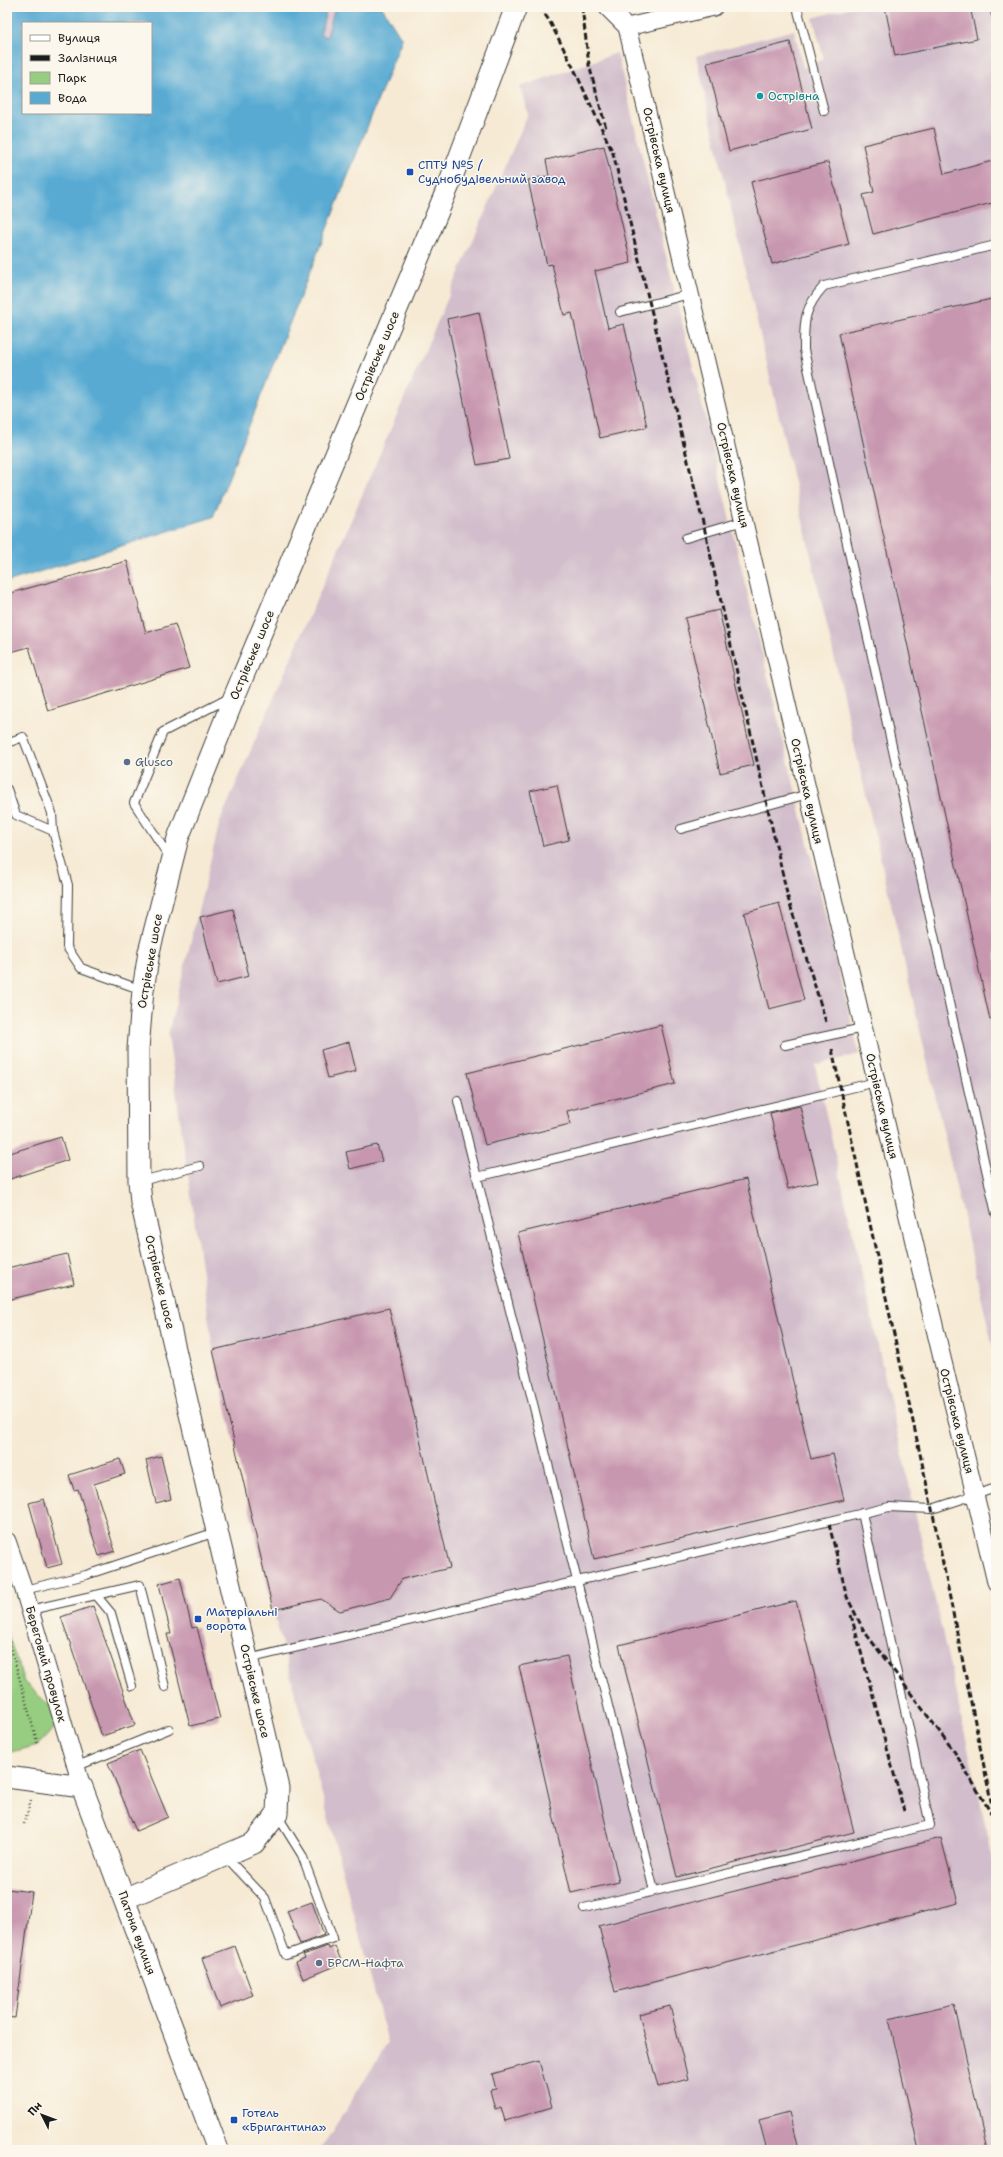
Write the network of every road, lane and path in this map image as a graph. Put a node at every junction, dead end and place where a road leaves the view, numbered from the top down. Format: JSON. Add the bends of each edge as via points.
{"nodes":[{"id":1,"x":516,"y":7,"type":"edge"},
{"id":2,"x":607,"y":7,"type":"edge"},
{"id":3,"x":714,"y":7,"type":"edge"},
{"id":4,"x":796,"y":7,"type":"edge"},
{"id":5,"x":994,"y":7,"type":"edge"},
{"id":6,"x":996,"y":15,"type":"edge"},
{"id":7,"x":627,"y":27,"type":"junction"},
{"id":8,"x":824,"y":111,"type":"dead end"},
{"id":9,"x":996,"y":245,"type":"edge"},
{"id":10,"x":690,"y":294,"type":"junction"},
{"id":11,"x":620,"y":312,"type":"dead end"},
{"id":12,"x":744,"y":520,"type":"junction"},
{"id":13,"x":686,"y":538,"type":"dead end"},
{"id":14,"x":235,"y":695,"type":"junction"},
{"id":15,"x":7,"y":744,"type":"edge"},
{"id":16,"x":7,"y":789,"type":"edge"},
{"id":17,"x":808,"y":794,"type":"junction"},
{"id":18,"x":681,"y":830,"type":"dead end"},
{"id":19,"x":53,"y":832,"type":"junction"},
{"id":20,"x":171,"y":861,"type":"junction"},
{"id":21,"x":143,"y":990,"type":"junction"},
{"id":22,"x":863,"y":1028,"type":"junction"},
{"id":23,"x":785,"y":1045,"type":"dead end"},
{"id":24,"x":876,"y":1082,"type":"junction"},
{"id":25,"x":458,"y":1100,"type":"dead end"},
{"id":26,"x":200,"y":1166,"type":"dead end"},
{"id":27,"x":477,"y":1177,"type":"junction"},
{"id":28,"x":139,"y":1181,"type":"junction"},
{"id":29,"x":996,"y":1214,"type":"edge"},
{"id":30,"x":996,"y":1488,"type":"edge"},
{"id":31,"x":974,"y":1494,"type":"junction"},
{"id":32,"x":862,"y":1513,"type":"junction"},
{"id":33,"x":217,"y":1531,"type":"junction"},
{"id":34,"x":7,"y":1541,"type":"edge"},
{"id":35,"x":578,"y":1581,"type":"junction"},
{"id":36,"x":996,"y":1582,"type":"edge"},
{"id":37,"x":24,"y":1590,"type":"junction"},
{"id":38,"x":96,"y":1595,"type":"junction"},
{"id":39,"x":30,"y":1610,"type":"junction"},
{"id":40,"x":7,"y":1634,"type":"edge"},
{"id":41,"x":248,"y":1659,"type":"junction"},
{"id":42,"x":132,"y":1686,"type":"dead end"},
{"id":43,"x":165,"y":1688,"type":"dead end"},
{"id":44,"x":169,"y":1729,"type":"dead end"},
{"id":45,"x":38,"y":1745,"type":"dead end"},
{"id":46,"x":75,"y":1767,"type":"junction"},
{"id":47,"x":7,"y":1777,"type":"edge"},
{"id":48,"x":82,"y":1787,"type":"junction"},
{"id":49,"x":31,"y":1800,"type":"dead end"},
{"id":50,"x":277,"y":1814,"type":"junction"},
{"id":51,"x":24,"y":1824,"type":"dead end"},
{"id":52,"x":224,"y":1856,"type":"junction"},
{"id":53,"x":654,"y":1891,"type":"junction"},
{"id":54,"x":124,"y":1899,"type":"junction"},
{"id":55,"x":584,"y":1908,"type":"dead end"},
{"id":56,"x":218,"y":2150,"type":"edge"}],
"edges":[{"from":1,"to":14,"type":"street","name":"Острівське шосе","via":[[449,185]]},
{"from":2,"to":7,"type":"street"},
{"from":3,"to":7,"type":"street"},
{"from":4,"to":8,"type":"lane"},
{"from":5,"to":6,"type":"lane"},
{"from":7,"to":10,"type":"street","name":"Острівська вулиця"},
{"from":9,"to":29,"type":"lane","via":[[824,286],[812,299],[804,321],[804,350]]},
{"from":10,"to":11,"type":"lane"},
{"from":10,"to":12,"type":"street","name":"Острівська вулиця"},
{"from":12,"to":13,"type":"lane"},
{"from":12,"to":17,"type":"street","name":"Острівська вулиця"},
{"from":14,"to":20,"type":"street","name":"Острівське шосе"},
{"from":14,"to":20,"type":"lane","via":[[163,732],[134,803]]},
{"from":15,"to":19,"type":"lane","via":[[23,737],[52,813]]},
{"from":16,"to":19,"type":"lane","via":[[16,815]]},
{"from":17,"to":18,"type":"lane"},
{"from":17,"to":22,"type":"street","name":"Острівська вулиця"},
{"from":19,"to":21,"type":"lane","via":[[68,885],[67,947],[81,968]]},
{"from":20,"to":21,"type":"street","name":"Острівське шосе","via":[[149,952]]},
{"from":21,"to":28,"type":"street","name":"Острівське шосе","via":[[138,1049]]},
{"from":22,"to":23,"type":"lane"},
{"from":22,"to":24,"type":"street","name":"Острівська вулиця"},
{"from":24,"to":27,"type":"lane"},
{"from":24,"to":31,"type":"street","name":"Острівська вулиця"},
{"from":25,"to":27,"type":"lane"},
{"from":26,"to":28,"type":"lane"},
{"from":27,"to":35,"type":"lane"},
{"from":28,"to":33,"type":"street","name":"Острівське шосе"},
{"from":30,"to":31,"type":"lane"},
{"from":31,"to":32,"type":"lane","via":[[932,1509],[888,1507]]},
{"from":31,"to":36,"type":"street","name":"Острівська вулиця"},
{"from":32,"to":35,"type":"lane"},
{"from":32,"to":53,"type":"lane","via":[[930,1825]]},
{"from":33,"to":37,"type":"lane","via":[[86,1575]]},
{"from":33,"to":41,"type":"street","name":"Острівське шосе"},
{"from":34,"to":37,"type":"street","name":"Береговий провулок"},
{"from":35,"to":41,"type":"lane"},
{"from":35,"to":53,"type":"lane"},
{"from":37,"to":39,"type":"street","name":"Береговий провулок"},
{"from":38,"to":39,"type":"lane"},
{"from":38,"to":42,"type":"lane","via":[[111,1613]]},
{"from":38,"to":43,"type":"lane","via":[[140,1585]]},
{"from":39,"to":46,"type":"street","name":"Береговий провулок"},
{"from":40,"to":45,"type":"path"},
{"from":41,"to":50,"type":"street","name":"Острівське шосе","via":[[278,1788]]},
{"from":44,"to":46,"type":"lane"},
{"from":46,"to":48,"type":"street","name":"Береговий провулок"},
{"from":47,"to":48,"type":"street"},
{"from":48,"to":54,"type":"street","name":"Патона вулиця"},
{"from":49,"to":51,"type":"path"},
{"from":50,"to":52,"type":"street","via":[[254,1843]]},
{"from":50,"to":52,"type":"lane","via":[[302,1855],[333,1938],[286,1955],[265,1898]]},
{"from":52,"to":54,"type":"street"},
{"from":53,"to":55,"type":"lane"},
{"from":54,"to":56,"type":"street","name":"Патона вулиця"}]}
